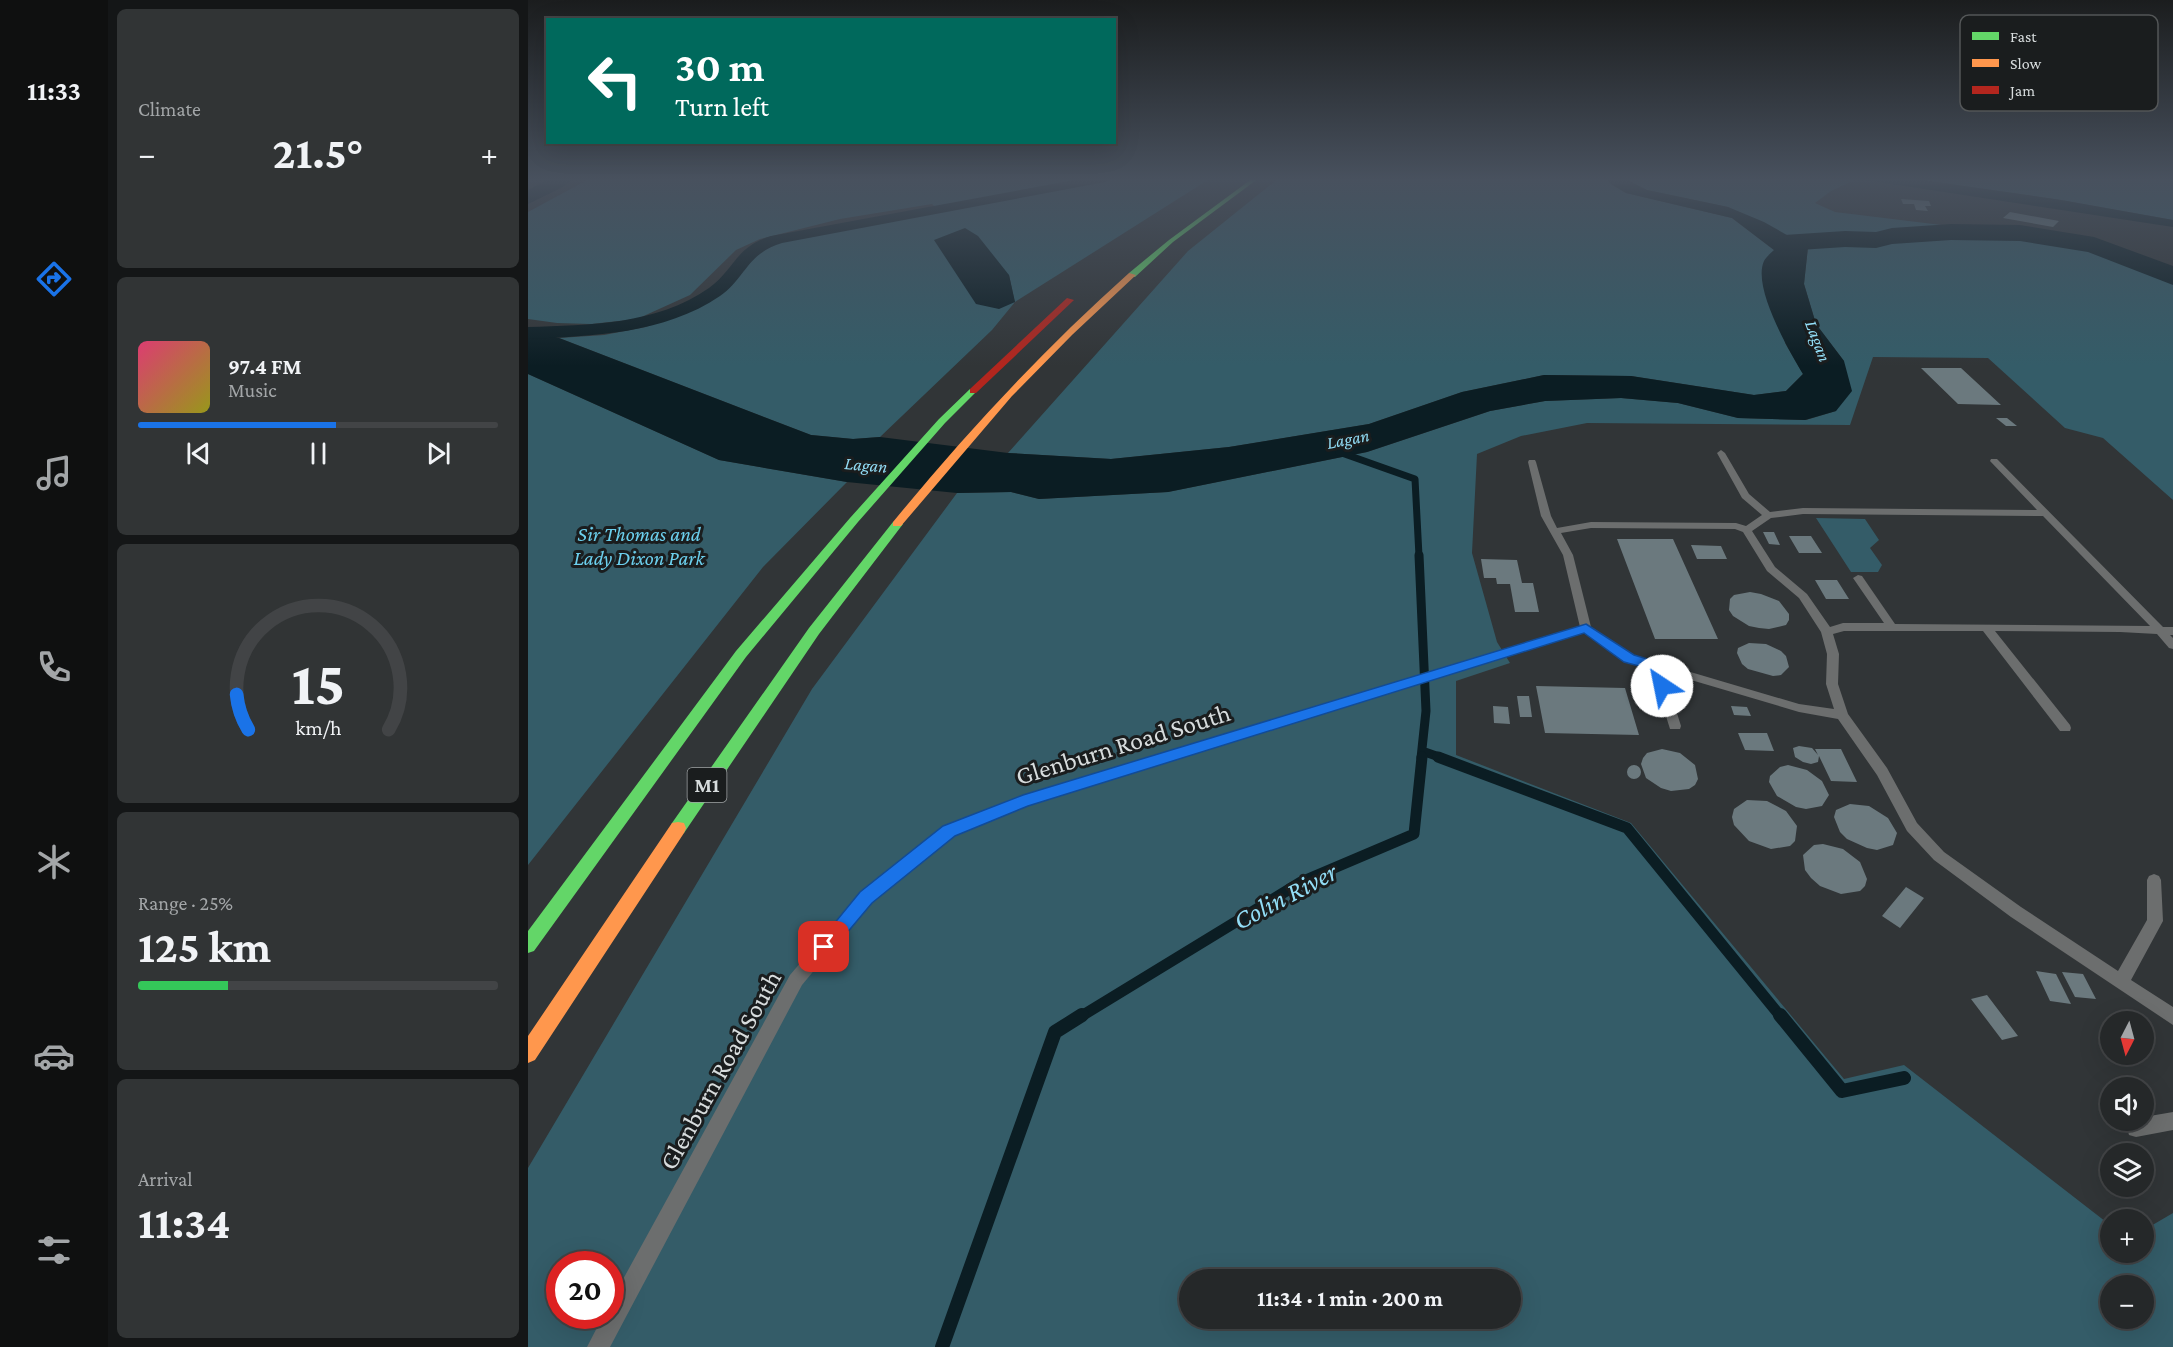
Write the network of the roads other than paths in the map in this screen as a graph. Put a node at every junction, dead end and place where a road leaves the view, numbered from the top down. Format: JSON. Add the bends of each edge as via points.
{"nodes":[{"id":1,"x":1170,"y":241,"type":"edge"},
{"id":2,"x":1080,"y":291,"type":"dead end"},
{"id":3,"x":1721,"y":453,"type":"dead end"},
{"id":4,"x":1994,"y":461,"type":"dead end"},
{"id":5,"x":1532,"y":462,"type":"dead end"},
{"id":6,"x":2046,"y":513,"type":"junction"},
{"id":7,"x":1768,"y":515,"type":"junction"},
{"id":8,"x":1747,"y":530,"type":"junction"},
{"id":9,"x":1555,"y":531,"type":"junction"},
{"id":10,"x":1858,"y":578,"type":"dead end"},
{"id":11,"x":1892,"y":627,"type":"junction"},
{"id":12,"x":1986,"y":627,"type":"junction"},
{"id":13,"x":1586,"y":628,"type":"junction"},
{"id":14,"x":2160,"y":631,"type":"junction"},
{"id":15,"x":2173,"y":631,"type":"edge"},
{"id":16,"x":1827,"y":632,"type":"junction"},
{"id":17,"x":2173,"y":645,"type":"edge"},
{"id":18,"x":1656,"y":666,"type":"junction"},
{"id":19,"x":1842,"y":715,"type":"junction"},
{"id":20,"x":1675,"y":726,"type":"dead end"},
{"id":21,"x":2065,"y":728,"type":"dead end"},
{"id":22,"x":2154,"y":880,"type":"dead end"},
{"id":23,"x":528,"y":945,"type":"edge"},
{"id":24,"x":2121,"y":982,"type":"junction"},
{"id":25,"x":2173,"y":1017,"type":"edge"},
{"id":26,"x":528,"y":1053,"type":"edge"},
{"id":27,"x":2173,"y":1121,"type":"edge"},
{"id":28,"x":2154,"y":1125,"type":"edge"},
{"id":29,"x":598,"y":1347,"type":"edge"}],
"edges":[{"from":1,"to":26,"type":"highway","number":"M1","via":[[1108,292],[1061,339],[981,424],[897,524],[807,639],[740,735]]},
{"from":2,"to":23,"type":"highway","number":"M1","via":[[942,421],[854,520],[741,654]]},
{"from":3,"to":7,"type":"lane","via":[[1744,496]]},
{"from":4,"to":6,"type":"lane"},
{"from":5,"to":9,"type":"lane","via":[[1546,516]]},
{"from":6,"to":7,"type":"lane","via":[[1803,511]]},
{"from":6,"to":14,"type":"lane"},
{"from":7,"to":8,"type":"lane"},
{"from":8,"to":9,"type":"lane","via":[[1736,526],[1591,525]]},
{"from":8,"to":16,"type":"lane","via":[[1771,569],[1803,596]]},
{"from":9,"to":13,"type":"lane","via":[[1568,555]]},
{"from":10,"to":11,"type":"lane"},
{"from":11,"to":12,"type":"lane"},
{"from":11,"to":16,"type":"lane","via":[[1843,627]]},
{"from":12,"to":14,"type":"lane"},
{"from":12,"to":21,"type":"lane"},
{"from":13,"to":18,"type":"lane","via":[[1629,658]]},
{"from":13,"to":29,"type":"lane","name":"Glenburn Road South","via":[[1023,801],[949,831],[866,897],[796,980]]},
{"from":14,"to":15,"type":"lane"},
{"from":14,"to":17,"type":"lane"},
{"from":16,"to":19,"type":"lane","via":[[1833,654],[1832,684]]},
{"from":18,"to":19,"type":"lane","via":[[1799,708]]},
{"from":18,"to":20,"type":"lane"},
{"from":19,"to":24,"type":"lane","via":[[1882,772],[1912,827],[1939,856]]},
{"from":22,"to":24,"type":"lane","via":[[2155,921]]},
{"from":24,"to":25,"type":"lane"},
{"from":27,"to":28,"type":"lane"}]}
